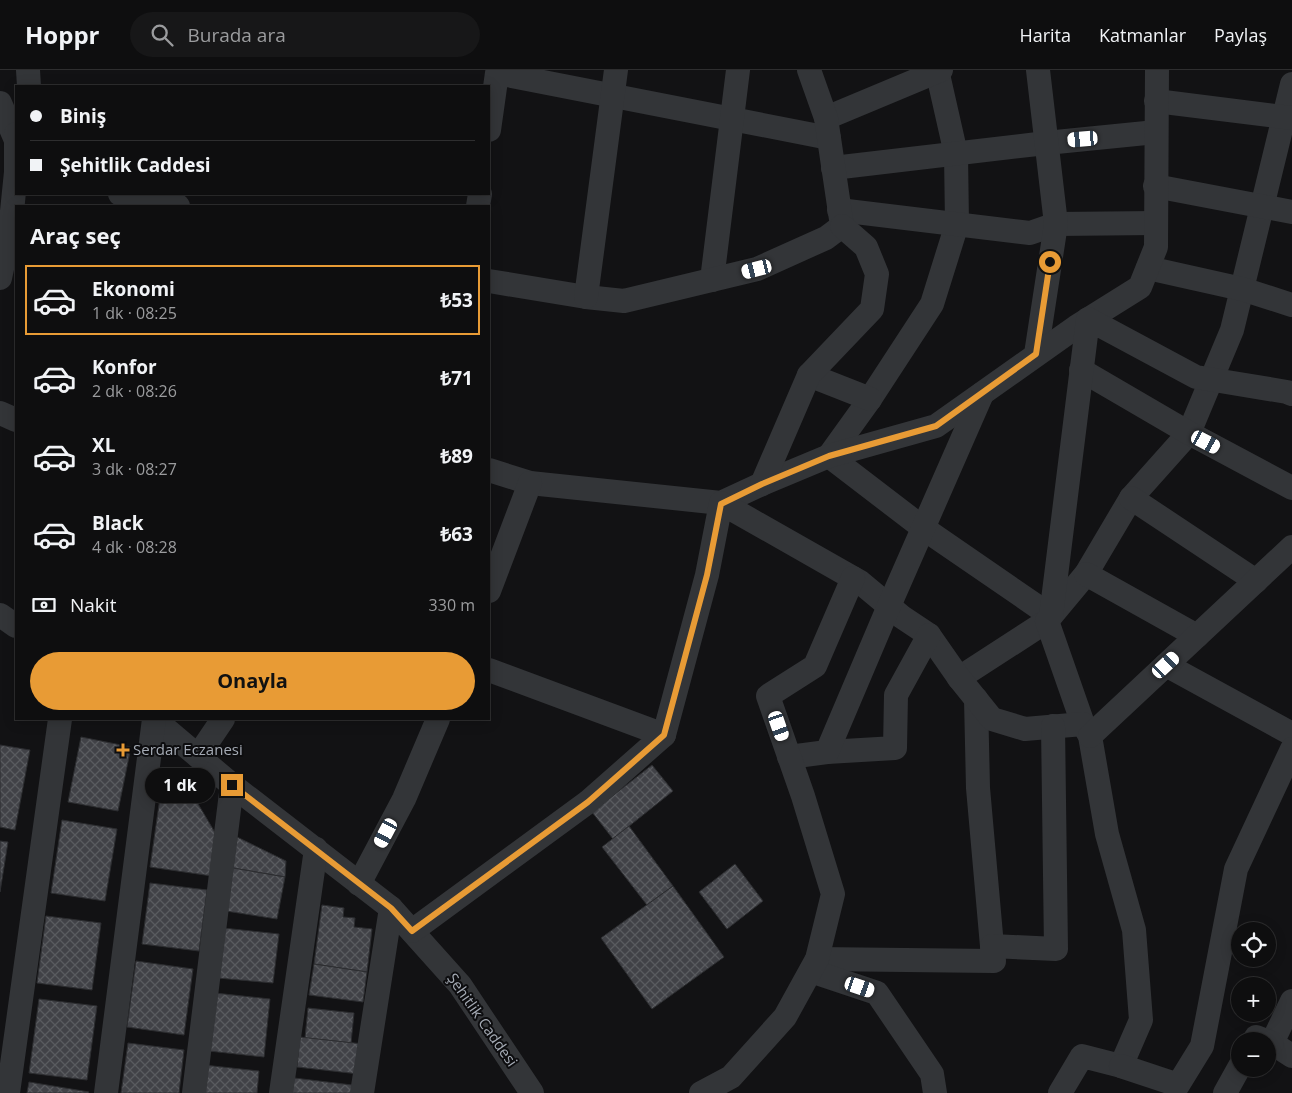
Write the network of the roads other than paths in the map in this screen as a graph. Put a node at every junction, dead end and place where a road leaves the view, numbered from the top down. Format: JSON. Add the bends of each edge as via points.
{"nodes":[{"id":1,"x":28,"y":70,"type":"edge"},
{"id":2,"x":616,"y":70,"type":"edge"},
{"id":3,"x":738,"y":70,"type":"edge"},
{"id":4,"x":809,"y":70,"type":"edge"},
{"id":5,"x":1038,"y":70,"type":"edge"},
{"id":6,"x":1157,"y":70,"type":"edge"},
{"id":7,"x":939,"y":71,"type":"edge"},
{"id":8,"x":1292,"y":84,"type":"edge"},
{"id":9,"x":29,"y":85,"type":"edge"},
{"id":10,"x":612,"y":96,"type":"junction"},
{"id":11,"x":0,"y":102,"type":"edge"},
{"id":12,"x":1156,"y":102,"type":"junction"},
{"id":13,"x":1288,"y":117,"type":"edge"},
{"id":14,"x":733,"y":119,"type":"junction"},
{"id":15,"x":490,"y":123,"type":"edge"},
{"id":16,"x":828,"y":128,"type":"junction"},
{"id":17,"x":1156,"y":132,"type":"junction"},
{"id":18,"x":15,"y":134,"type":"edge"},
{"id":19,"x":1046,"y":143,"type":"junction"},
{"id":20,"x":956,"y":154,"type":"junction"},
{"id":21,"x":0,"y":167,"type":"edge"},
{"id":22,"x":834,"y":168,"type":"junction"},
{"id":23,"x":15,"y":172,"type":"edge"},
{"id":24,"x":15,"y":177,"type":"edge"},
{"id":25,"x":1155,"y":186,"type":"junction"},
{"id":26,"x":125,"y":195,"type":"edge"},
{"id":27,"x":173,"y":205,"type":"edge"},
{"id":28,"x":1262,"y":206,"type":"junction"},
{"id":29,"x":1292,"y":212,"type":"edge"},
{"id":30,"x":841,"y":218,"type":"junction"},
{"id":31,"x":1156,"y":222,"type":"junction"},
{"id":32,"x":957,"y":224,"type":"junction"},
{"id":33,"x":1056,"y":224,"type":"junction"},
{"id":34,"x":5,"y":231,"type":"edge"},
{"id":35,"x":1148,"y":268,"type":"junction"},
{"id":36,"x":0,"y":278,"type":"edge"},
{"id":37,"x":712,"y":280,"type":"junction"},
{"id":38,"x":490,"y":284,"type":"edge"},
{"id":39,"x":1242,"y":289,"type":"junction"},
{"id":40,"x":586,"y":296,"type":"junction"},
{"id":41,"x":1292,"y":305,"type":"edge"},
{"id":42,"x":1088,"y":320,"type":"junction"},
{"id":43,"x":1036,"y":354,"type":"junction"},
{"id":44,"x":1081,"y":370,"type":"junction"},
{"id":45,"x":809,"y":375,"type":"junction"},
{"id":46,"x":1212,"y":379,"type":"junction"},
{"id":47,"x":983,"y":392,"type":"junction"},
{"id":48,"x":1292,"y":394,"type":"edge"},
{"id":49,"x":870,"y":399,"type":"junction"},
{"id":50,"x":0,"y":413,"type":"edge"},
{"id":51,"x":15,"y":420,"type":"edge"},
{"id":52,"x":1189,"y":433,"type":"junction"},
{"id":53,"x":829,"y":456,"type":"junction"},
{"id":54,"x":490,"y":470,"type":"edge"},
{"id":55,"x":530,"y":483,"type":"junction"},
{"id":56,"x":762,"y":484,"type":"junction"},
{"id":57,"x":1292,"y":488,"type":"edge"},
{"id":58,"x":1131,"y":498,"type":"junction"},
{"id":59,"x":721,"y":504,"type":"junction"},
{"id":60,"x":923,"y":528,"type":"junction"},
{"id":61,"x":1292,"y":547,"type":"edge"},
{"id":62,"x":1086,"y":574,"type":"junction"},
{"id":63,"x":853,"y":578,"type":"junction"},
{"id":64,"x":1256,"y":581,"type":"junction"},
{"id":65,"x":490,"y":588,"type":"edge"},
{"id":66,"x":889,"y":606,"type":"junction"},
{"id":67,"x":0,"y":615,"type":"edge"},
{"id":68,"x":1049,"y":618,"type":"junction"},
{"id":69,"x":15,"y":625,"type":"edge"},
{"id":70,"x":929,"y":635,"type":"junction"},
{"id":71,"x":1197,"y":636,"type":"junction"},
{"id":72,"x":1166,"y":665,"type":"junction"},
{"id":73,"x":490,"y":670,"type":"edge"},
{"id":74,"x":959,"y":678,"type":"junction"},
{"id":75,"x":976,"y":699,"type":"junction"},
{"id":76,"x":60,"y":720,"type":"edge"},
{"id":77,"x":154,"y":720,"type":"edge"},
{"id":78,"x":155,"y":720,"type":"edge"},
{"id":79,"x":223,"y":720,"type":"edge"},
{"id":80,"x":438,"y":720,"type":"edge"},
{"id":81,"x":1054,"y":726,"type":"junction"},
{"id":82,"x":1086,"y":730,"type":"junction"},
{"id":83,"x":1292,"y":734,"type":"edge"},
{"id":84,"x":664,"y":735,"type":"junction"},
{"id":85,"x":1292,"y":749,"type":"edge"},
{"id":86,"x":827,"y":752,"type":"junction"},
{"id":87,"x":198,"y":756,"type":"junction"},
{"id":88,"x":789,"y":757,"type":"junction"},
{"id":89,"x":232,"y":785,"type":"junction"},
{"id":90,"x":316,"y":849,"type":"junction"},
{"id":91,"x":359,"y":884,"type":"junction"},
{"id":92,"x":391,"y":908,"type":"junction"},
{"id":93,"x":412,"y":931,"type":"junction"},
{"id":94,"x":992,"y":946,"type":"junction"},
{"id":95,"x":814,"y":965,"type":"junction"},
{"id":96,"x":1292,"y":1001,"type":"edge"},
{"id":97,"x":1270,"y":1032,"type":"edge"},
{"id":98,"x":1276,"y":1048,"type":"edge"},
{"id":99,"x":1292,"y":1056,"type":"edge"},
{"id":100,"x":1121,"y":1066,"type":"junction"},
{"id":101,"x":1233,"y":1077,"type":"edge"},
{"id":102,"x":1186,"y":1089,"type":"edge"},
{"id":103,"x":8,"y":1093,"type":"edge"},
{"id":104,"x":106,"y":1093,"type":"edge"},
{"id":105,"x":194,"y":1093,"type":"edge"},
{"id":106,"x":281,"y":1093,"type":"edge"},
{"id":107,"x":362,"y":1093,"type":"edge"},
{"id":108,"x":532,"y":1093,"type":"edge"},
{"id":109,"x":701,"y":1093,"type":"edge"},
{"id":110,"x":934,"y":1093,"type":"edge"},
{"id":111,"x":1060,"y":1093,"type":"edge"},
{"id":112,"x":1224,"y":1093,"type":"edge"}],
"edges":[{"from":1,"to":9,"type":"street"},
{"from":2,"to":10,"type":"street"},
{"from":3,"to":14,"type":"street"},
{"from":4,"to":16,"type":"street"},
{"from":5,"to":19,"type":"street"},
{"from":6,"to":12,"type":"street"},
{"from":7,"to":16,"type":"street"},
{"from":7,"to":20,"type":"street"},
{"from":8,"to":13,"type":"street"},
{"from":10,"to":14,"type":"street"},
{"from":10,"to":15,"type":"street","via":[[497,73]]},
{"from":10,"to":40,"type":"street"},
{"from":11,"to":18,"type":"street"},
{"from":12,"to":13,"type":"street"},
{"from":12,"to":17,"type":"street"},
{"from":13,"to":28,"type":"street"},
{"from":14,"to":16,"type":"street"},
{"from":14,"to":37,"type":"street"},
{"from":16,"to":22,"type":"street"},
{"from":17,"to":19,"type":"street"},
{"from":17,"to":25,"type":"street"},
{"from":19,"to":20,"type":"street"},
{"from":19,"to":33,"type":"street"},
{"from":20,"to":22,"type":"street"},
{"from":20,"to":32,"type":"street"},
{"from":21,"to":23,"type":"street"},
{"from":22,"to":30,"type":"street"},
{"from":24,"to":34,"type":"street"},
{"from":25,"to":28,"type":"street"},
{"from":25,"to":31,"type":"street"},
{"from":26,"to":27,"type":"street"},
{"from":28,"to":29,"type":"street"},
{"from":28,"to":39,"type":"street"},
{"from":30,"to":32,"type":"street"},
{"from":30,"to":37,"type":"street","via":[[826,238],[757,269]]},
{"from":30,"to":45,"type":"street","via":[[866,247],[877,274],[872,308]]},
{"from":31,"to":33,"type":"street"},
{"from":31,"to":35,"type":"street","via":[[1156,247]]},
{"from":32,"to":33,"type":"street","via":[[1030,233]]},
{"from":32,"to":49,"type":"street","via":[[932,304]]},
{"from":33,"to":43,"type":"street"},
{"from":34,"to":36,"type":"street"},
{"from":35,"to":39,"type":"street"},
{"from":35,"to":42,"type":"street","via":[[1140,287]]},
{"from":37,"to":40,"type":"street","via":[[624,301]]},
{"from":38,"to":40,"type":"street"},
{"from":39,"to":41,"type":"street"},
{"from":39,"to":46,"type":"street","via":[[1232,330]]},
{"from":42,"to":43,"type":"street"},
{"from":42,"to":44,"type":"street"},
{"from":42,"to":46,"type":"street","via":[[1196,377]]},
{"from":43,"to":47,"type":"street"},
{"from":44,"to":52,"type":"street"},
{"from":44,"to":68,"type":"street"},
{"from":45,"to":49,"type":"street"},
{"from":45,"to":56,"type":"street"},
{"from":46,"to":48,"type":"street"},
{"from":46,"to":52,"type":"street"},
{"from":47,"to":53,"type":"street","via":[[936,426]]},
{"from":47,"to":60,"type":"street"},
{"from":49,"to":53,"type":"street"},
{"from":50,"to":51,"type":"street"},
{"from":52,"to":57,"type":"street"},
{"from":52,"to":58,"type":"street"},
{"from":53,"to":56,"type":"street"},
{"from":53,"to":60,"type":"street"},
{"from":54,"to":55,"type":"street"},
{"from":55,"to":59,"type":"street"},
{"from":55,"to":65,"type":"street"},
{"from":56,"to":59,"type":"street"},
{"from":58,"to":62,"type":"street"},
{"from":58,"to":64,"type":"street"},
{"from":59,"to":63,"type":"street"},
{"from":59,"to":84,"type":"street","via":[[707,575]]},
{"from":60,"to":66,"type":"street"},
{"from":60,"to":68,"type":"street"},
{"from":61,"to":64,"type":"street"},
{"from":62,"to":68,"type":"street"},
{"from":62,"to":71,"type":"street"},
{"from":63,"to":66,"type":"street"},
{"from":63,"to":88,"type":"street","via":[[815,666],[768,696]]},
{"from":64,"to":71,"type":"street"},
{"from":66,"to":70,"type":"street"},
{"from":66,"to":86,"type":"street"},
{"from":67,"to":69,"type":"street"},
{"from":68,"to":74,"type":"street"},
{"from":68,"to":82,"type":"street"},
{"from":70,"to":74,"type":"street"},
{"from":70,"to":86,"type":"street","via":[[896,695],[895,748]]},
{"from":71,"to":72,"type":"street"},
{"from":72,"to":82,"type":"street"},
{"from":72,"to":83,"type":"street"},
{"from":73,"to":84,"type":"street"},
{"from":74,"to":75,"type":"street"},
{"from":75,"to":81,"type":"street","via":[[992,719],[1025,729]]},
{"from":75,"to":94,"type":"street","via":[[978,788]]},
{"from":76,"to":103,"type":"street"},
{"from":77,"to":104,"type":"street"},
{"from":78,"to":87,"type":"street","name":"Şehitlik Caddesi"},
{"from":79,"to":87,"type":"street"},
{"from":80,"to":91,"type":"street","via":[[404,799]]},
{"from":81,"to":82,"type":"street"},
{"from":81,"to":94,"type":"street","via":[[1056,949]]},
{"from":82,"to":100,"type":"street","via":[[1107,834],[1134,930],[1141,1020]]},
{"from":84,"to":93,"type":"street","via":[[588,802]]},
{"from":85,"to":102,"type":"street","via":[[1236,869],[1202,1046]]},
{"from":86,"to":88,"type":"street"},
{"from":87,"to":89,"type":"street","name":"Şehitlik Caddesi"},
{"from":88,"to":95,"type":"street","via":[[832,894]]},
{"from":89,"to":90,"type":"street","name":"Şehitlik Caddesi"},
{"from":89,"to":105,"type":"street"},
{"from":90,"to":91,"type":"street","name":"Şehitlik Caddesi"},
{"from":90,"to":106,"type":"street"},
{"from":91,"to":92,"type":"street","name":"Şehitlik Caddesi"},
{"from":92,"to":93,"type":"street","name":"Şehitlik Caddesi"},
{"from":92,"to":107,"type":"street"},
{"from":93,"to":108,"type":"street","name":"Şehitlik Caddesi","via":[[460,984]]},
{"from":94,"to":95,"type":"street","via":[[994,961]]},
{"from":95,"to":109,"type":"street","via":[[785,1017],[731,1077]]},
{"from":95,"to":110,"type":"street","via":[[877,993],[932,1074]]},
{"from":96,"to":97,"type":"street"},
{"from":98,"to":99,"type":"street"},
{"from":100,"to":102,"type":"street"},
{"from":100,"to":111,"type":"street","via":[[1082,1056]]},
{"from":101,"to":112,"type":"street"}]}
